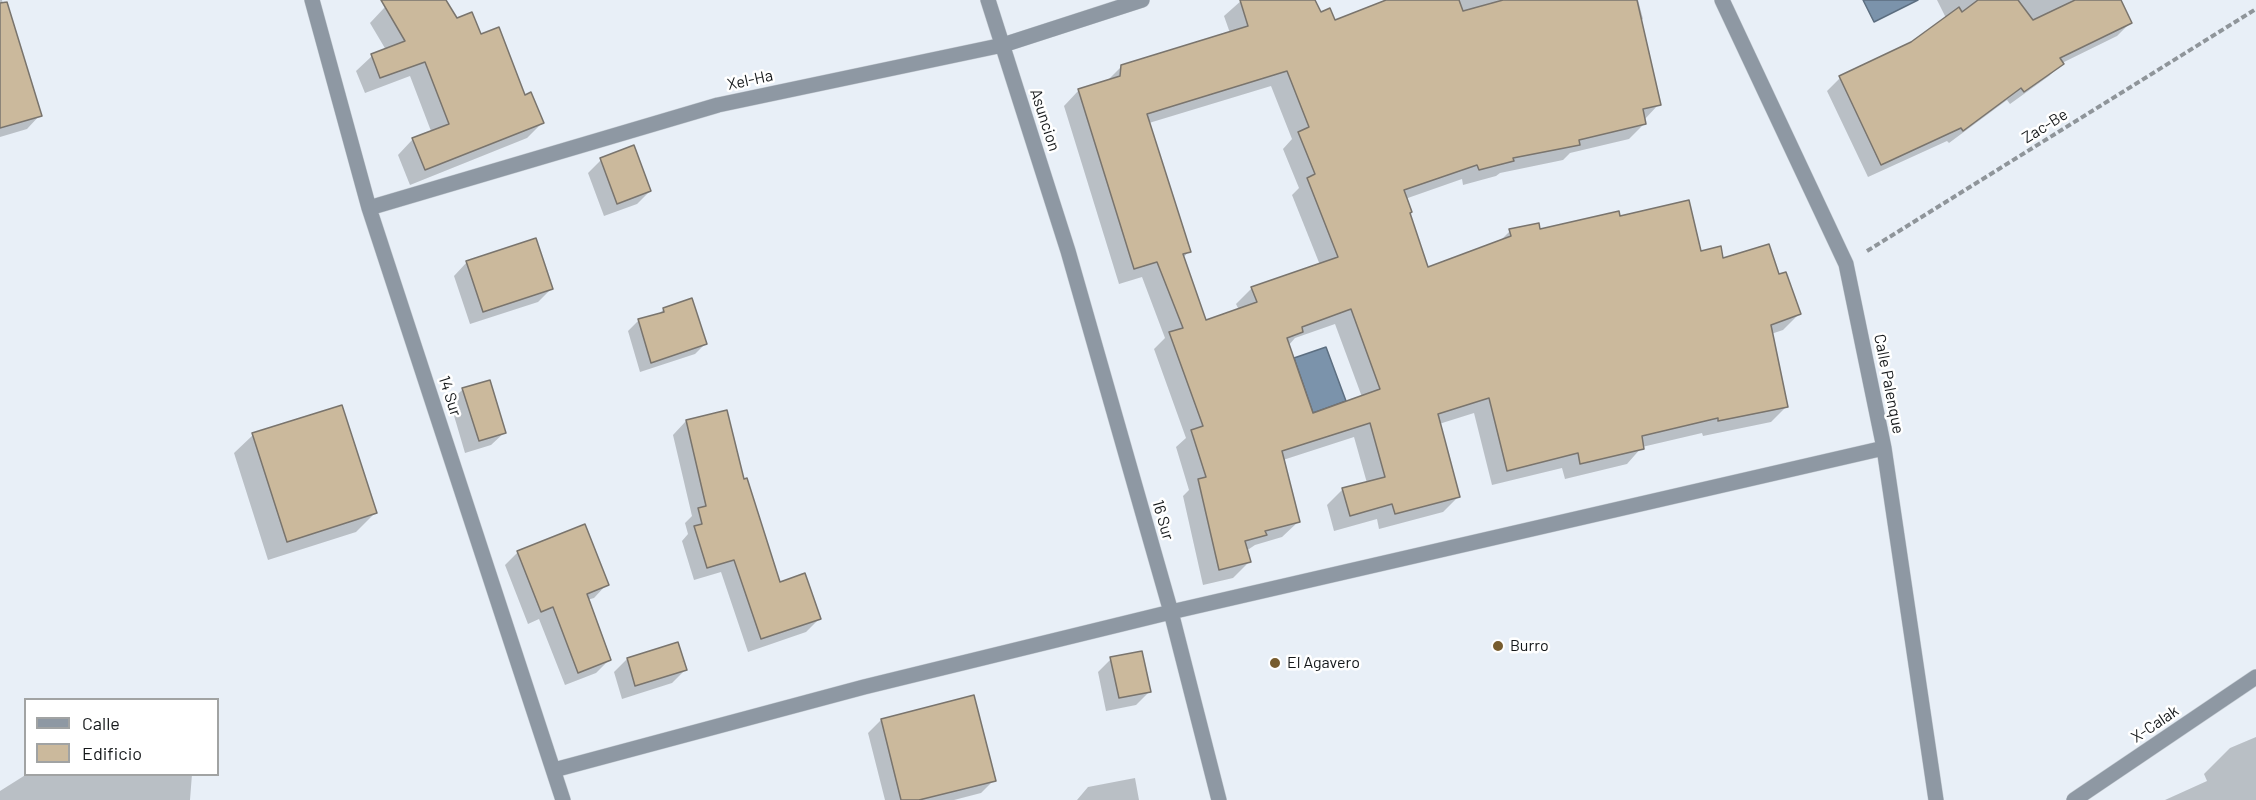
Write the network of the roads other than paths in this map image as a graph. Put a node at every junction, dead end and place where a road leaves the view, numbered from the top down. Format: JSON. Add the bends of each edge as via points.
{"nodes":[{"id":1,"x":312,"y":0,"type":"edge"},
{"id":2,"x":988,"y":0,"type":"edge"},
{"id":3,"x":1142,"y":0,"type":"edge"},
{"id":4,"x":1722,"y":0,"type":"edge"},
{"id":5,"x":1003,"y":45,"type":"junction"},
{"id":6,"x":369,"y":208,"type":"junction"},
{"id":7,"x":1068,"y":251,"type":"joint"},
{"id":8,"x":1884,"y":448,"type":"junction"},
{"id":9,"x":1171,"y":612,"type":"junction"},
{"id":10,"x":2256,"y":677,"type":"edge"},
{"id":11,"x":554,"y":770,"type":"junction"},
{"id":12,"x":563,"y":800,"type":"edge"},
{"id":13,"x":1219,"y":800,"type":"edge"},
{"id":14,"x":1936,"y":800,"type":"edge"},
{"id":15,"x":2074,"y":800,"type":"edge"}],
"edges":[{"from":1,"to":6,"type":"street","name":"14 Sur"},
{"from":2,"to":5,"type":"street","name":"Asuncion"},
{"from":3,"to":5,"type":"street","name":"Xel-Ha"},
{"from":4,"to":8,"type":"street","name":"Calle Palenque","via":[[1846,264]]},
{"from":5,"to":6,"type":"street","name":"Xel-Ha","via":[[718,105]]},
{"from":5,"to":7,"type":"street","name":"Asuncion"},
{"from":6,"to":11,"type":"street","name":"14 Sur"},
{"from":7,"to":9,"type":"street","name":"16 Sur"},
{"from":8,"to":9,"type":"street"},
{"from":8,"to":14,"type":"street","name":"Calle Palenque"},
{"from":9,"to":11,"type":"street","via":[[864,687]]},
{"from":9,"to":13,"type":"street","name":"16 Sur"},
{"from":10,"to":15,"type":"street","name":"X-Calak"},
{"from":11,"to":12,"type":"street","name":"14 Sur"}]}
